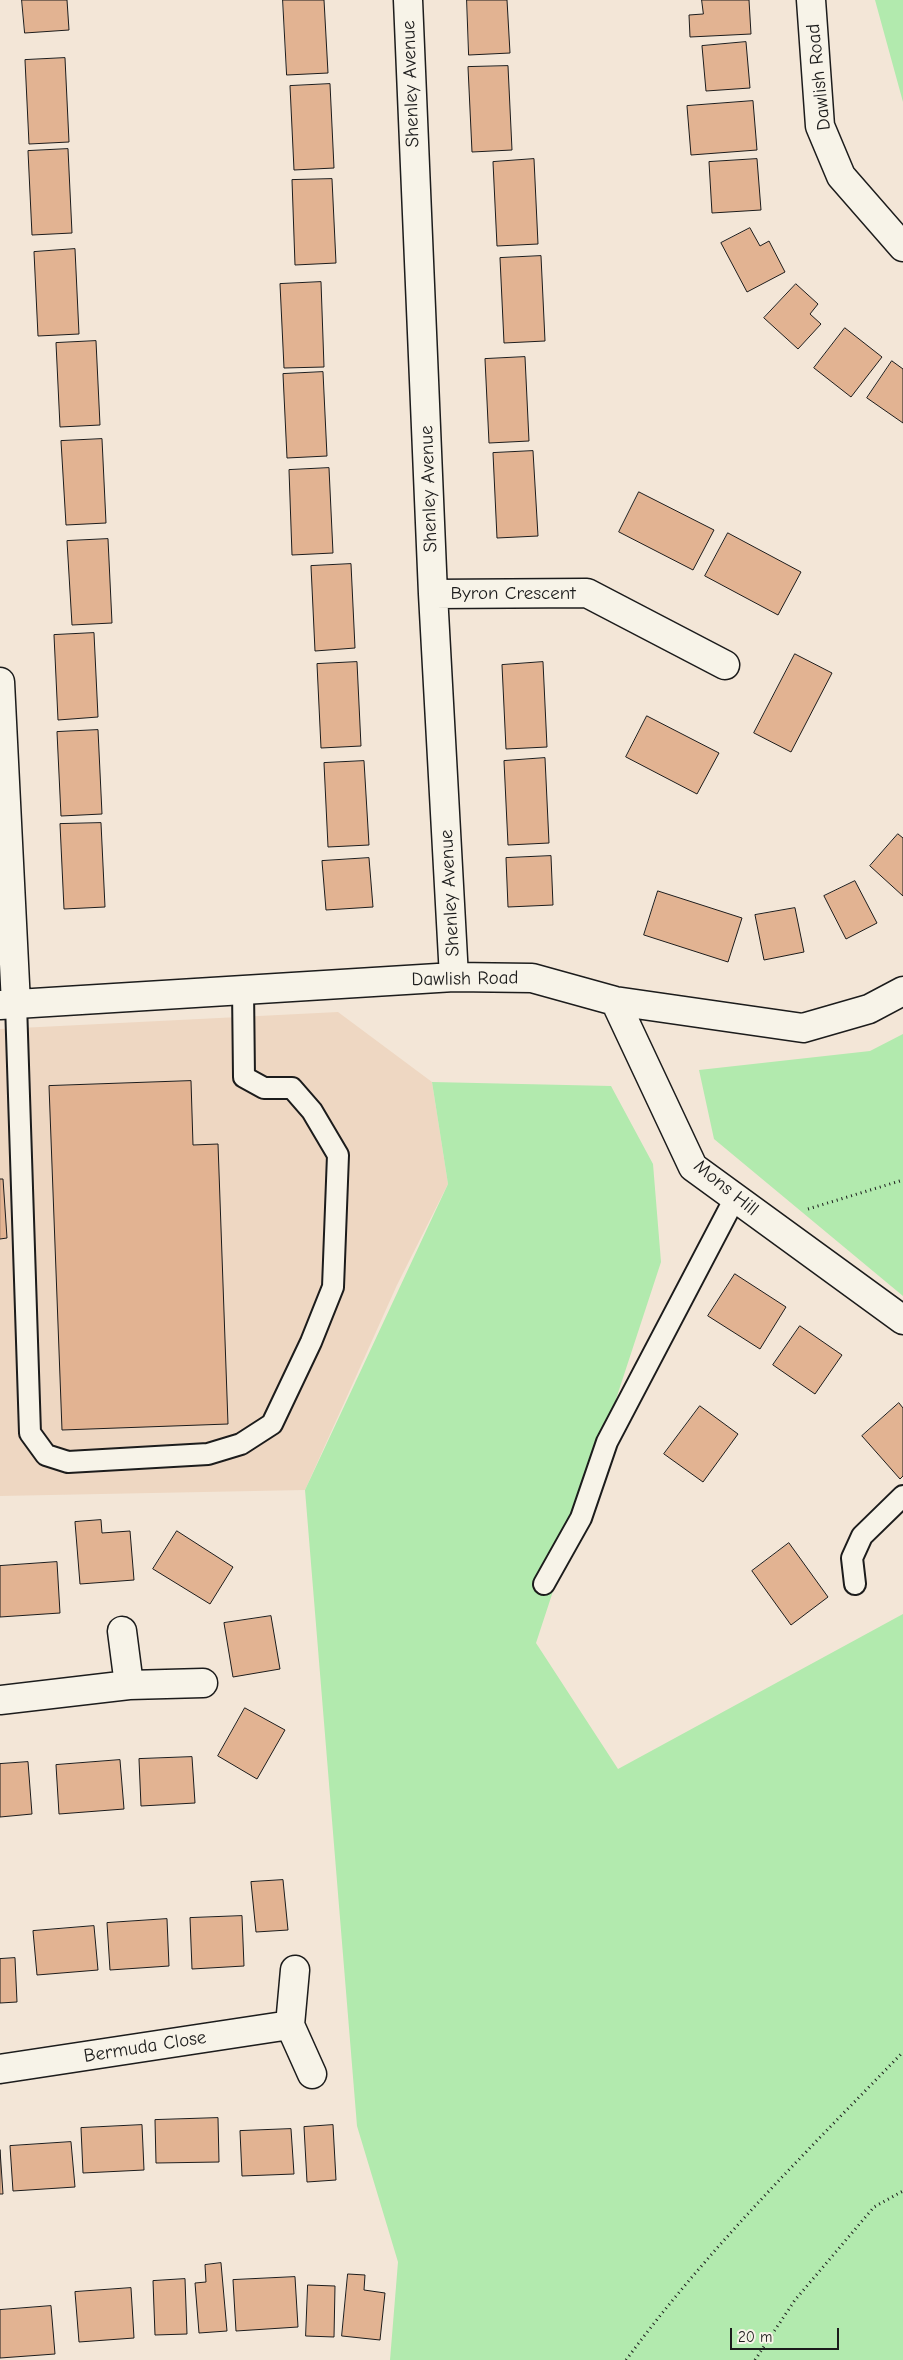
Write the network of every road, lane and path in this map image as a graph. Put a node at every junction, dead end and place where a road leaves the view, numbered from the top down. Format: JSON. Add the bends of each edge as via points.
{"nodes":[{"id":1,"x":408,"y":0,"type":"edge"},
{"id":2,"x":811,"y":0,"type":"edge"},
{"id":3,"x":903,"y":247,"type":"edge"},
{"id":4,"x":433,"y":594,"type":"junction"},
{"id":5,"x":725,"y":666,"type":"dead end"},
{"id":6,"x":0,"y":682,"type":"edge"},
{"id":7,"x":454,"y":977,"type":"junction"},
{"id":8,"x":243,"y":989,"type":"junction"},
{"id":9,"x":903,"y":991,"type":"edge"},
{"id":10,"x":615,"y":1001,"type":"junction"},
{"id":11,"x":8,"y":1004,"type":"edge"},
{"id":12,"x":903,"y":1180,"type":"edge"},
{"id":13,"x":735,"y":1198,"type":"junction"},
{"id":14,"x":767,"y":1221,"type":"junction"},
{"id":15,"x":903,"y":1320,"type":"edge"},
{"id":16,"x":903,"y":1496,"type":"edge"},
{"id":17,"x":544,"y":1584,"type":"dead end"},
{"id":18,"x":855,"y":1584,"type":"dead end"},
{"id":19,"x":122,"y":1631,"type":"dead end"},
{"id":20,"x":203,"y":1683,"type":"dead end"},
{"id":21,"x":130,"y":1685,"type":"junction"},
{"id":22,"x":0,"y":1700,"type":"edge"},
{"id":23,"x":296,"y":1970,"type":"dead end"},
{"id":24,"x":290,"y":2025,"type":"junction"},
{"id":25,"x":903,"y":2052,"type":"edge"},
{"id":26,"x":0,"y":2069,"type":"edge"},
{"id":27,"x":312,"y":2074,"type":"dead end"},
{"id":28,"x":903,"y":2191,"type":"edge"},
{"id":29,"x":626,"y":2360,"type":"edge"},
{"id":30,"x":755,"y":2360,"type":"edge"}],
"edges":[{"from":1,"to":4,"type":"street","name":"Shenley Avenue"},
{"from":2,"to":3,"type":"street","name":"Dawlish Road","via":[[820,126],[841,176]]},
{"from":4,"to":5,"type":"street","name":"Byron Crescent","via":[[587,593]]},
{"from":4,"to":7,"type":"street","name":"Shenley Avenue"},
{"from":6,"to":11,"type":"street"},
{"from":7,"to":8,"type":"street","name":"Dawlish Road"},
{"from":7,"to":10,"type":"street","name":"Dawlish Road","via":[[532,978]]},
{"from":8,"to":11,"type":"street","name":"Dawlish Road"},
{"from":8,"to":11,"type":"lane","via":[[244,1077],[264,1088],[292,1088],[312,1112],[338,1155],[333,1287],[272,1424],[241,1444],[208,1454],[68,1462],[46,1455],[30,1433]]},
{"from":9,"to":10,"type":"street","name":"Dawlish Road","via":[[869,1009],[803,1028]]},
{"from":10,"to":13,"type":"street","name":"Mons Hill","via":[[693,1167]]},
{"from":12,"to":14,"type":"path"},
{"from":13,"to":14,"type":"street","name":"Mons Hill"},
{"from":13,"to":17,"type":"lane","via":[[607,1442],[581,1518]]},
{"from":14,"to":15,"type":"street","name":"Mons Hill"},
{"from":16,"to":18,"type":"lane","via":[[862,1536],[852,1558]]},
{"from":19,"to":21,"type":"street"},
{"from":20,"to":21,"type":"street"},
{"from":21,"to":22,"type":"street"},
{"from":23,"to":24,"type":"street"},
{"from":24,"to":26,"type":"street","name":"Bermuda Close"},
{"from":24,"to":27,"type":"street"},
{"from":25,"to":29,"type":"path","via":[[760,2200],[652,2324]]},
{"from":28,"to":30,"type":"path","via":[[874,2207],[795,2300]]}]}
